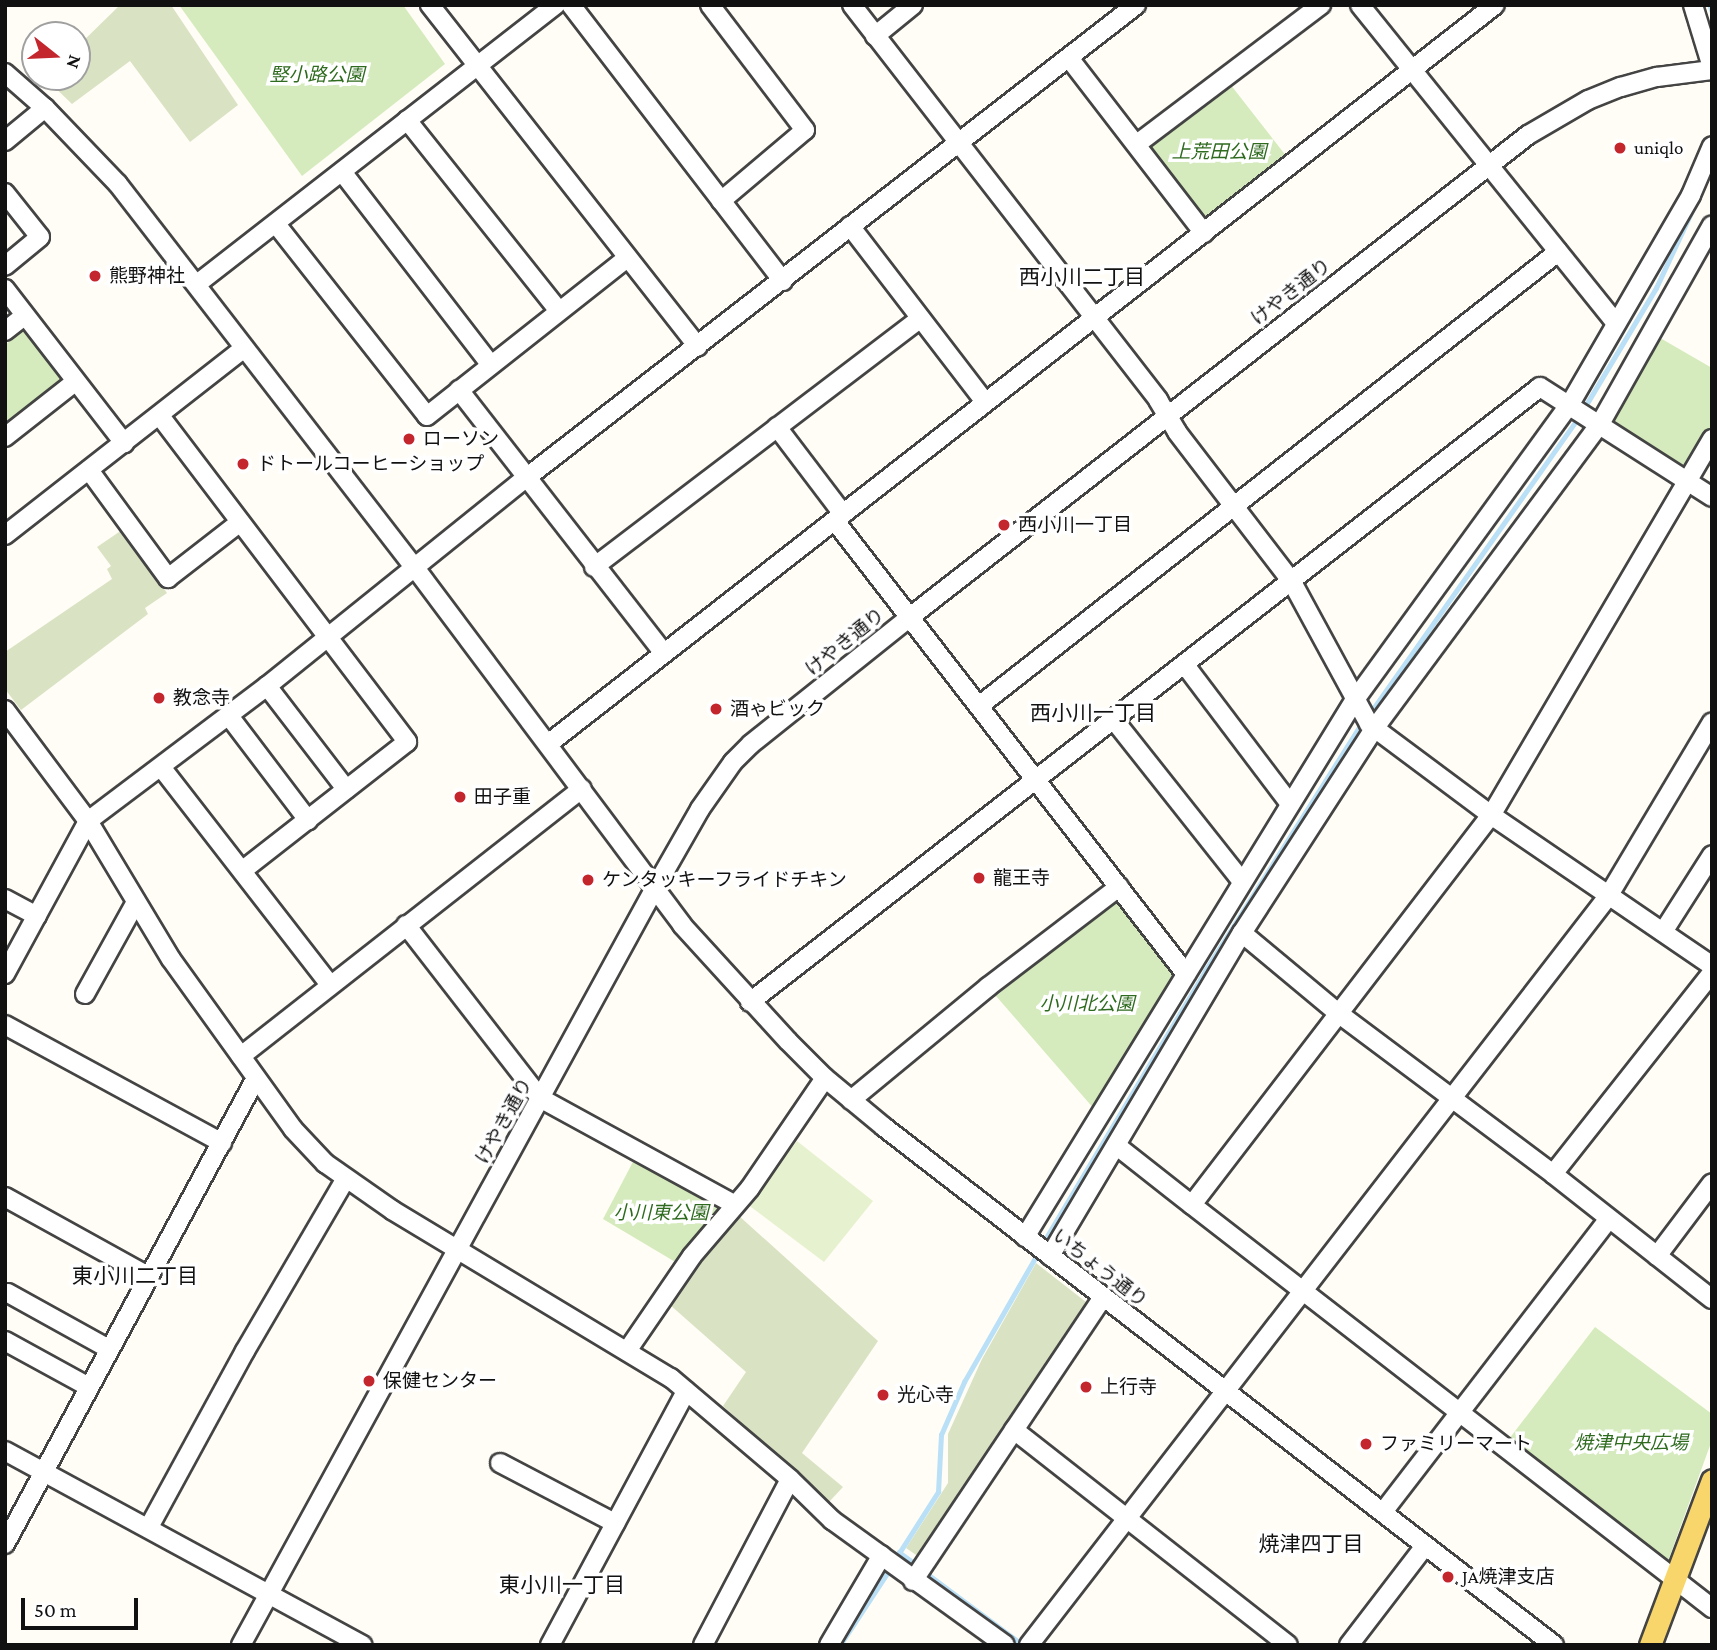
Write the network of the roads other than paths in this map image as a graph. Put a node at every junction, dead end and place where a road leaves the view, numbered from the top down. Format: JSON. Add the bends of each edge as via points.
{"nodes":[{"id":1,"x":430,"y":5,"type":"edge"},
{"id":2,"x":556,"y":5,"type":"edge"},
{"id":3,"x":571,"y":5,"type":"edge"},
{"id":4,"x":710,"y":5,"type":"edge"},
{"id":5,"x":852,"y":5,"type":"edge"},
{"id":6,"x":913,"y":5,"type":"edge"},
{"id":7,"x":1136,"y":5,"type":"edge"},
{"id":8,"x":1321,"y":5,"type":"edge"},
{"id":9,"x":1360,"y":5,"type":"edge"},
{"id":10,"x":1495,"y":5,"type":"edge"},
{"id":11,"x":1693,"y":5,"type":"edge"},
{"id":12,"x":875,"y":36,"type":"junction"},
{"id":13,"x":1069,"y":58,"type":"junction"},
{"id":14,"x":477,"y":65,"type":"junction"},
{"id":15,"x":1712,"y":69,"type":"edge"},
{"id":16,"x":1413,"y":70,"type":"junction"},
{"id":17,"x":5,"y":73,"type":"edge"},
{"id":18,"x":45,"y":108,"type":"junction"},
{"id":19,"x":407,"y":120,"type":"junction"},
{"id":20,"x":5,"y":141,"type":"edge"},
{"id":21,"x":958,"y":141,"type":"junction"},
{"id":22,"x":1137,"y":144,"type":"junction"},
{"id":23,"x":1712,"y":146,"type":"edge"},
{"id":24,"x":1488,"y":166,"type":"junction"},
{"id":25,"x":343,"y":173,"type":"junction"},
{"id":26,"x":5,"y":193,"type":"edge"},
{"id":27,"x":722,"y":201,"type":"junction"},
{"id":28,"x":276,"y":224,"type":"junction"},
{"id":29,"x":1712,"y":225,"type":"edge"},
{"id":30,"x":850,"y":226,"type":"junction"},
{"id":31,"x":1204,"y":233,"type":"junction"},
{"id":32,"x":1558,"y":252,"type":"junction"},
{"id":33,"x":626,"y":259,"type":"junction"},
{"id":34,"x":5,"y":266,"type":"edge"},
{"id":35,"x":783,"y":281,"type":"junction"},
{"id":36,"x":197,"y":284,"type":"junction"},
{"id":37,"x":5,"y":289,"type":"edge"},
{"id":38,"x":559,"y":311,"type":"junction"},
{"id":39,"x":24,"y":316,"type":"junction"},
{"id":40,"x":1094,"y":318,"type":"junction"},
{"id":41,"x":920,"y":319,"type":"junction"},
{"id":42,"x":1616,"y":323,"type":"junction"},
{"id":43,"x":5,"y":331,"type":"edge"},
{"id":44,"x":698,"y":347,"type":"junction"},
{"id":45,"x":244,"y":348,"type":"junction"},
{"id":46,"x":491,"y":365,"type":"junction"},
{"id":47,"x":75,"y":382,"type":"junction"},
{"id":48,"x":459,"y":390,"type":"junction"},
{"id":49,"x":985,"y":402,"type":"junction"},
{"id":50,"x":1572,"y":405,"type":"junction"},
{"id":51,"x":1167,"y":415,"type":"junction"},
{"id":52,"x":159,"y":416,"type":"junction"},
{"id":53,"x":1595,"y":421,"type":"junction"},
{"id":54,"x":777,"y":427,"type":"junction"},
{"id":55,"x":5,"y":437,"type":"edge"},
{"id":56,"x":1712,"y":439,"type":"edge"},
{"id":57,"x":124,"y":443,"type":"junction"},
{"id":58,"x":89,"y":470,"type":"junction"},
{"id":59,"x":526,"y":478,"type":"junction"},
{"id":60,"x":1687,"y":481,"type":"junction"},
{"id":61,"x":1712,"y":496,"type":"edge"},
{"id":62,"x":1233,"y":506,"type":"junction"},
{"id":63,"x":839,"y":517,"type":"junction"},
{"id":64,"x":239,"y":523,"type":"junction"},
{"id":65,"x":5,"y":536,"type":"edge"},
{"id":66,"x":594,"y":567,"type":"junction"},
{"id":67,"x":416,"y":569,"type":"junction"},
{"id":68,"x":1292,"y":582,"type":"junction"},
{"id":69,"x":910,"y":617,"type":"junction"},
{"id":70,"x":328,"y":638,"type":"junction"},
{"id":71,"x":664,"y":653,"type":"junction"},
{"id":72,"x":1185,"y":665,"type":"junction"},
{"id":73,"x":267,"y":687,"type":"junction"},
{"id":74,"x":1355,"y":703,"type":"junction"},
{"id":75,"x":979,"y":706,"type":"junction"},
{"id":76,"x":5,"y":710,"type":"edge"},
{"id":77,"x":229,"y":716,"type":"junction"},
{"id":78,"x":1114,"y":720,"type":"junction"},
{"id":79,"x":1712,"y":722,"type":"edge"},
{"id":80,"x":1371,"y":727,"type":"junction"},
{"id":81,"x":548,"y":744,"type":"junction"},
{"id":82,"x":161,"y":768,"type":"junction"},
{"id":83,"x":1035,"y":779,"type":"junction"},
{"id":84,"x":346,"y":789,"type":"junction"},
{"id":85,"x":582,"y":789,"type":"junction"},
{"id":86,"x":1290,"y":804,"type":"junction"},
{"id":87,"x":1491,"y":815,"type":"junction"},
{"id":88,"x":308,"y":820,"type":"junction"},
{"id":89,"x":88,"y":821,"type":"junction"},
{"id":90,"x":1712,"y":855,"type":"edge"},
{"id":91,"x":242,"y":871,"type":"junction"},
{"id":92,"x":1241,"y":880,"type":"junction"},
{"id":93,"x":1119,"y":887,"type":"junction"},
{"id":94,"x":655,"y":888,"type":"junction"},
{"id":95,"x":1609,"y":895,"type":"junction"},
{"id":96,"x":5,"y":899,"type":"edge"},
{"id":97,"x":136,"y":901,"type":"junction"},
{"id":98,"x":37,"y":916,"type":"junction"},
{"id":99,"x":406,"y":925,"type":"junction"},
{"id":100,"x":1663,"y":932,"type":"junction"},
{"id":101,"x":1242,"y":933,"type":"junction"},
{"id":102,"x":1712,"y":966,"type":"edge"},
{"id":103,"x":1712,"y":973,"type":"edge"},
{"id":104,"x":5,"y":974,"type":"edge"},
{"id":105,"x":1186,"y":974,"type":"junction"},
{"id":106,"x":330,"y":985,"type":"junction"},
{"id":107,"x":85,"y":994,"type":"dead end"},
{"id":108,"x":750,"y":1002,"type":"junction"},
{"id":109,"x":1338,"y":1013,"type":"junction"},
{"id":110,"x":5,"y":1025,"type":"edge"},
{"id":111,"x":241,"y":1056,"type":"junction"},
{"id":112,"x":256,"y":1078,"type":"junction"},
{"id":113,"x":825,"y":1078,"type":"junction"},
{"id":114,"x":1450,"y":1096,"type":"junction"},
{"id":115,"x":540,"y":1097,"type":"junction"},
{"id":116,"x":850,"y":1100,"type":"junction"},
{"id":117,"x":222,"y":1143,"type":"junction"},
{"id":118,"x":1117,"y":1146,"type":"junction"},
{"id":119,"x":1553,"y":1174,"type":"junction"},
{"id":120,"x":345,"y":1180,"type":"junction"},
{"id":121,"x":1712,"y":1183,"type":"edge"},
{"id":122,"x":5,"y":1197,"type":"edge"},
{"id":123,"x":734,"y":1204,"type":"junction"},
{"id":124,"x":1192,"y":1205,"type":"junction"},
{"id":125,"x":1609,"y":1219,"type":"junction"},
{"id":126,"x":1027,"y":1238,"type":"junction"},
{"id":127,"x":458,"y":1250,"type":"junction"},
{"id":128,"x":1048,"y":1254,"type":"junction"},
{"id":129,"x":1657,"y":1256,"type":"junction"},
{"id":130,"x":148,"y":1276,"type":"junction"},
{"id":131,"x":1303,"y":1290,"type":"junction"},
{"id":132,"x":8,"y":1293,"type":"dead end"},
{"id":133,"x":1103,"y":1297,"type":"junction"},
{"id":134,"x":1712,"y":1299,"type":"edge"},
{"id":135,"x":5,"y":1341,"type":"edge"},
{"id":136,"x":109,"y":1349,"type":"junction"},
{"id":137,"x":627,"y":1351,"type":"junction"},
{"id":138,"x":89,"y":1387,"type":"junction"},
{"id":139,"x":687,"y":1391,"type":"junction"},
{"id":140,"x":1226,"y":1392,"type":"junction"},
{"id":141,"x":1460,"y":1412,"type":"junction"},
{"id":142,"x":1014,"y":1430,"type":"junction"},
{"id":143,"x":5,"y":1451,"type":"edge"},
{"id":144,"x":500,"y":1462,"type":"dead end"},
{"id":145,"x":44,"y":1472,"type":"junction"},
{"id":146,"x":790,"y":1479,"type":"junction"},
{"id":147,"x":1712,"y":1480,"type":"edge"},
{"id":148,"x":1382,"y":1512,"type":"junction"},
{"id":149,"x":1127,"y":1519,"type":"junction"},
{"id":150,"x":615,"y":1523,"type":"junction"},
{"id":151,"x":149,"y":1527,"type":"junction"},
{"id":152,"x":5,"y":1544,"type":"edge"},
{"id":153,"x":1425,"y":1546,"type":"junction"},
{"id":154,"x":882,"y":1556,"type":"junction"},
{"id":155,"x":1675,"y":1579,"type":"junction"},
{"id":156,"x":913,"y":1581,"type":"junction"},
{"id":157,"x":269,"y":1593,"type":"junction"},
{"id":158,"x":1712,"y":1608,"type":"edge"},
{"id":159,"x":241,"y":1645,"type":"edge"},
{"id":160,"x":363,"y":1645,"type":"edge"},
{"id":161,"x":550,"y":1645,"type":"edge"},
{"id":162,"x":703,"y":1645,"type":"edge"},
{"id":163,"x":829,"y":1645,"type":"edge"},
{"id":164,"x":1005,"y":1645,"type":"edge"},
{"id":165,"x":1029,"y":1645,"type":"edge"},
{"id":166,"x":1288,"y":1645,"type":"edge"},
{"id":167,"x":1349,"y":1645,"type":"edge"},
{"id":168,"x":1554,"y":1645,"type":"edge"},
{"id":169,"x":1650,"y":1645,"type":"edge"}],
"edges":[{"from":1,"to":14,"type":"street"},
{"from":2,"to":14,"type":"street"},
{"from":3,"to":27,"type":"street"},
{"from":4,"to":27,"type":"street","via":[[805,130]]},
{"from":5,"to":12,"type":"street"},
{"from":6,"to":12,"type":"street"},
{"from":7,"to":13,"type":"street"},
{"from":8,"to":22,"type":"street"},
{"from":9,"to":16,"type":"street"},
{"from":10,"to":16,"type":"street"},
{"from":11,"to":15,"type":"street"},
{"from":12,"to":21,"type":"street"},
{"from":13,"to":21,"type":"street"},
{"from":13,"to":22,"type":"street"},
{"from":14,"to":19,"type":"street"},
{"from":14,"to":33,"type":"street"},
{"from":15,"to":24,"type":"street","name":"けやき通り","via":[[1657,77],[1588,100],[1528,135]]},
{"from":16,"to":24,"type":"street"},
{"from":16,"to":31,"type":"street"},
{"from":17,"to":18,"type":"street","name":"いちょう通り"},
{"from":18,"to":20,"type":"street"},
{"from":18,"to":36,"type":"street","name":"いちょう通り","via":[[118,184]]},
{"from":19,"to":25,"type":"street"},
{"from":19,"to":38,"type":"street"},
{"from":21,"to":30,"type":"street"},
{"from":21,"to":40,"type":"street"},
{"from":22,"to":31,"type":"street"},
{"from":23,"to":42,"type":"street","via":[[1691,195]]},
{"from":24,"to":32,"type":"street"},
{"from":24,"to":51,"type":"street","name":"けやき通り"},
{"from":25,"to":28,"type":"street"},
{"from":25,"to":46,"type":"street"},
{"from":26,"to":34,"type":"street","via":[[40,237]]},
{"from":27,"to":35,"type":"street"},
{"from":28,"to":36,"type":"street"},
{"from":28,"to":48,"type":"street","via":[[427,416]]},
{"from":29,"to":53,"type":"street"},
{"from":30,"to":35,"type":"street"},
{"from":30,"to":41,"type":"street"},
{"from":31,"to":40,"type":"street"},
{"from":32,"to":42,"type":"street"},
{"from":32,"to":62,"type":"street"},
{"from":33,"to":38,"type":"street"},
{"from":33,"to":44,"type":"street"},
{"from":35,"to":44,"type":"street"},
{"from":36,"to":45,"type":"street","name":"いちょう通り"},
{"from":37,"to":39,"type":"street"},
{"from":38,"to":46,"type":"street"},
{"from":39,"to":43,"type":"street"},
{"from":39,"to":47,"type":"street"},
{"from":40,"to":49,"type":"street"},
{"from":40,"to":51,"type":"street"},
{"from":41,"to":49,"type":"street"},
{"from":41,"to":54,"type":"street"},
{"from":42,"to":50,"type":"street"},
{"from":44,"to":59,"type":"street"},
{"from":45,"to":52,"type":"street"},
{"from":45,"to":67,"type":"street","name":"いちょう通り"},
{"from":46,"to":48,"type":"street"},
{"from":47,"to":55,"type":"street"},
{"from":47,"to":57,"type":"street"},
{"from":48,"to":59,"type":"street"},
{"from":49,"to":63,"type":"street"},
{"from":50,"to":53,"type":"street"},
{"from":50,"to":68,"type":"street","via":[[1540,387]]},
{"from":50,"to":74,"type":"street"},
{"from":51,"to":62,"type":"street"},
{"from":51,"to":69,"type":"street","name":"けやき通り"},
{"from":52,"to":57,"type":"street"},
{"from":52,"to":64,"type":"street"},
{"from":53,"to":60,"type":"street"},
{"from":53,"to":80,"type":"street"},
{"from":54,"to":63,"type":"street"},
{"from":54,"to":66,"type":"street"},
{"from":56,"to":60,"type":"street"},
{"from":57,"to":58,"type":"street"},
{"from":58,"to":64,"type":"street","via":[[169,578]]},
{"from":58,"to":65,"type":"street"},
{"from":59,"to":66,"type":"street"},
{"from":59,"to":67,"type":"street"},
{"from":60,"to":61,"type":"street"},
{"from":60,"to":87,"type":"street"},
{"from":62,"to":68,"type":"street"},
{"from":62,"to":75,"type":"street"},
{"from":63,"to":69,"type":"street"},
{"from":63,"to":71,"type":"street"},
{"from":64,"to":70,"type":"street"},
{"from":66,"to":71,"type":"street"},
{"from":67,"to":70,"type":"street"},
{"from":67,"to":81,"type":"street","name":"いちょう通り"},
{"from":68,"to":72,"type":"street"},
{"from":68,"to":74,"type":"street"},
{"from":69,"to":75,"type":"street"},
{"from":69,"to":94,"type":"street","name":"けやき通り","via":[[733,762]]},
{"from":70,"to":73,"type":"street"},
{"from":70,"to":84,"type":"street","via":[[407,742]]},
{"from":71,"to":81,"type":"street"},
{"from":72,"to":78,"type":"street"},
{"from":72,"to":86,"type":"street"},
{"from":73,"to":77,"type":"street"},
{"from":73,"to":84,"type":"street"},
{"from":74,"to":80,"type":"street"},
{"from":74,"to":86,"type":"street"},
{"from":75,"to":83,"type":"street"},
{"from":76,"to":89,"type":"street"},
{"from":77,"to":82,"type":"street"},
{"from":77,"to":88,"type":"street"},
{"from":78,"to":83,"type":"street"},
{"from":78,"to":92,"type":"street"},
{"from":79,"to":95,"type":"street"},
{"from":80,"to":87,"type":"street"},
{"from":80,"to":101,"type":"street"},
{"from":81,"to":85,"type":"street","name":"いちょう通り"},
{"from":82,"to":89,"type":"street"},
{"from":82,"to":91,"type":"street"},
{"from":83,"to":93,"type":"street"},
{"from":83,"to":108,"type":"street"},
{"from":84,"to":88,"type":"street"},
{"from":85,"to":94,"type":"street","name":"いちょう通り"},
{"from":85,"to":99,"type":"street"},
{"from":86,"to":92,"type":"street"},
{"from":87,"to":95,"type":"street"},
{"from":87,"to":109,"type":"street"},
{"from":88,"to":91,"type":"street"},
{"from":89,"to":97,"type":"street"},
{"from":89,"to":98,"type":"street"},
{"from":90,"to":100,"type":"street"},
{"from":91,"to":106,"type":"street"},
{"from":92,"to":105,"type":"street"},
{"from":93,"to":105,"type":"street"},
{"from":93,"to":116,"type":"street"},
{"from":94,"to":108,"type":"street","name":"いちょう通り"},
{"from":94,"to":115,"type":"street","name":"けやき通り"},
{"from":95,"to":100,"type":"street"},
{"from":95,"to":114,"type":"street"},
{"from":96,"to":98,"type":"street"},
{"from":97,"to":107,"type":"street"},
{"from":97,"to":111,"type":"street","via":[[171,959]]},
{"from":98,"to":104,"type":"street"},
{"from":99,"to":106,"type":"street"},
{"from":99,"to":115,"type":"street"},
{"from":100,"to":102,"type":"street"},
{"from":101,"to":109,"type":"street"},
{"from":101,"to":118,"type":"street"},
{"from":103,"to":119,"type":"street"},
{"from":105,"to":126,"type":"street"},
{"from":106,"to":111,"type":"street"},
{"from":108,"to":113,"type":"street","name":"いちょう通り"},
{"from":109,"to":114,"type":"street"},
{"from":109,"to":124,"type":"street"},
{"from":110,"to":117,"type":"street"},
{"from":111,"to":112,"type":"street"},
{"from":112,"to":117,"type":"street"},
{"from":112,"to":120,"type":"street","via":[[293,1129]]},
{"from":113,"to":116,"type":"street","name":"いちょう通り"},
{"from":113,"to":123,"type":"street","via":[[750,1188]]},
{"from":114,"to":119,"type":"street"},
{"from":114,"to":131,"type":"street"},
{"from":115,"to":123,"type":"street"},
{"from":115,"to":127,"type":"street","name":"けやき通り"},
{"from":116,"to":126,"type":"street","name":"いちょう通り"},
{"from":117,"to":130,"type":"street"},
{"from":118,"to":124,"type":"street"},
{"from":118,"to":128,"type":"street"},
{"from":119,"to":125,"type":"street"},
{"from":120,"to":127,"type":"street"},
{"from":120,"to":151,"type":"street"},
{"from":121,"to":129,"type":"street"},
{"from":122,"to":130,"type":"street"},
{"from":123,"to":137,"type":"street"},
{"from":124,"to":131,"type":"street"},
{"from":125,"to":129,"type":"street"},
{"from":125,"to":141,"type":"street"},
{"from":126,"to":128,"type":"street","name":"いちょう通り"},
{"from":127,"to":137,"type":"street"},
{"from":127,"to":157,"type":"street","name":"けやき通り"},
{"from":128,"to":133,"type":"street","name":"いちょう通り"},
{"from":129,"to":134,"type":"street"},
{"from":130,"to":136,"type":"street"},
{"from":131,"to":140,"type":"street"},
{"from":131,"to":141,"type":"street"},
{"from":132,"to":136,"type":"street"},
{"from":133,"to":140,"type":"street","name":"いちょう通り"},
{"from":133,"to":142,"type":"street"},
{"from":135,"to":138,"type":"street"},
{"from":136,"to":138,"type":"street"},
{"from":137,"to":139,"type":"street"},
{"from":138,"to":145,"type":"street"},
{"from":139,"to":146,"type":"street"},
{"from":139,"to":150,"type":"street"},
{"from":140,"to":148,"type":"street","name":"いちょう通り"},
{"from":140,"to":149,"type":"street"},
{"from":141,"to":148,"type":"street"},
{"from":141,"to":155,"type":"street"},
{"from":142,"to":149,"type":"street"},
{"from":142,"to":156,"type":"street"},
{"from":143,"to":145,"type":"street"},
{"from":144,"to":150,"type":"street"},
{"from":145,"to":151,"type":"street"},
{"from":145,"to":152,"type":"street"},
{"from":146,"to":154,"type":"street","via":[[832,1520]]},
{"from":146,"to":162,"type":"street"},
{"from":147,"to":155,"type":"main road"},
{"from":148,"to":153,"type":"street","name":"いちょう通り"},
{"from":149,"to":165,"type":"street"},
{"from":149,"to":166,"type":"street"},
{"from":150,"to":161,"type":"street"},
{"from":151,"to":157,"type":"street"},
{"from":153,"to":167,"type":"street"},
{"from":153,"to":168,"type":"street","name":"いちょう通り"},
{"from":154,"to":156,"type":"street"},
{"from":154,"to":163,"type":"street"},
{"from":155,"to":158,"type":"street"},
{"from":155,"to":169,"type":"main road"},
{"from":156,"to":164,"type":"street"},
{"from":157,"to":159,"type":"street","name":"けやき通り"},
{"from":157,"to":160,"type":"street"}]}
